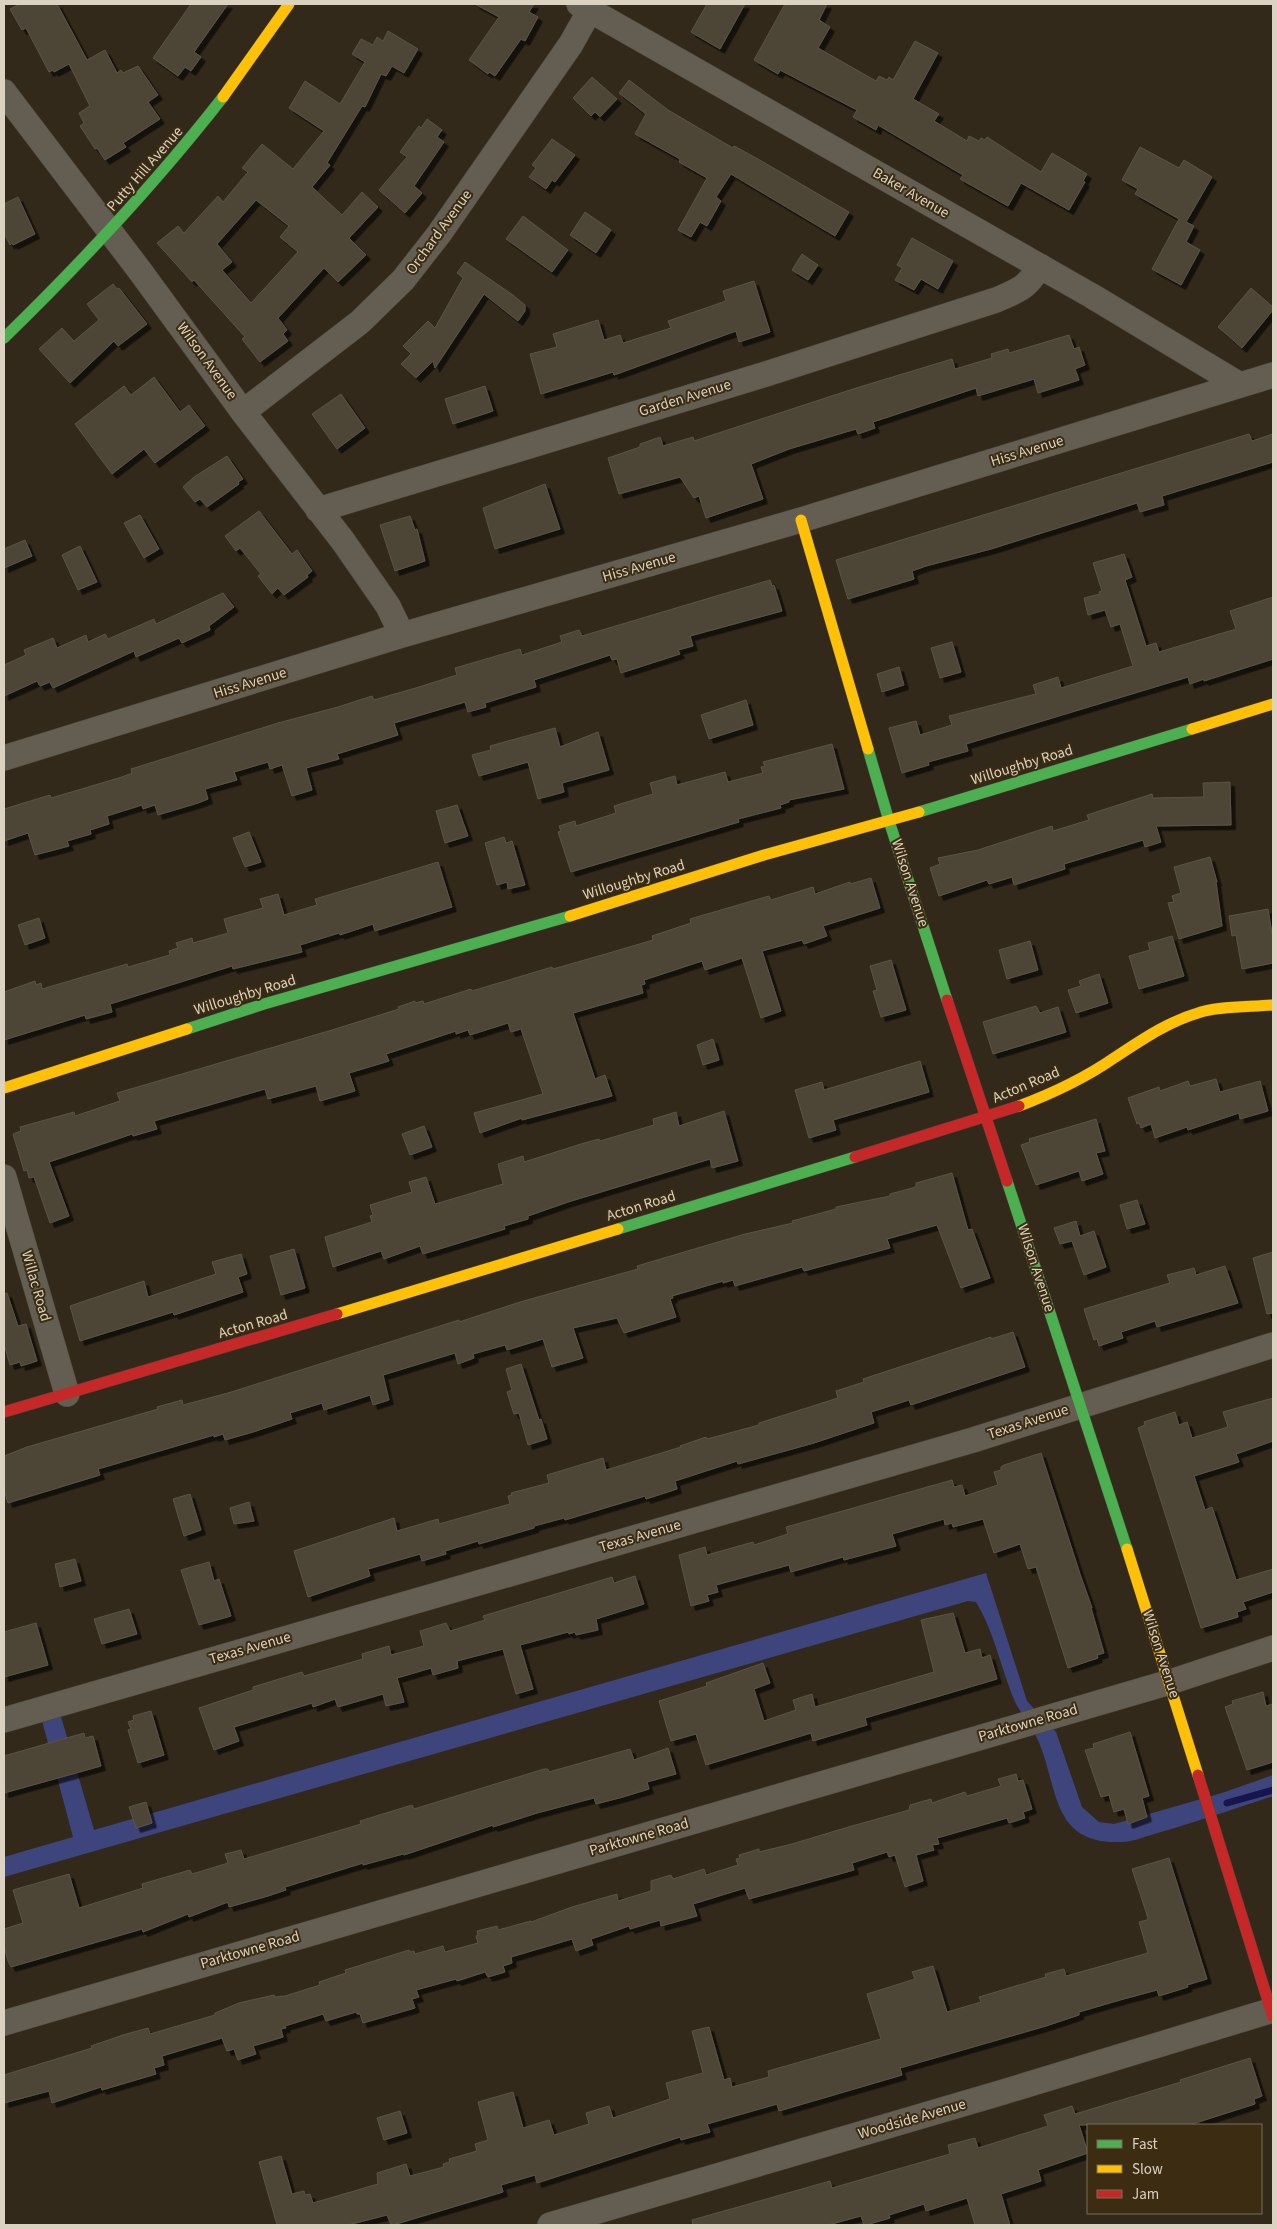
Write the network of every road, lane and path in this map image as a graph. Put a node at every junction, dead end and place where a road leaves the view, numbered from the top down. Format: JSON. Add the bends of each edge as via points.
{"nodes":[{"id":1,"x":289,"y":4,"type":"edge"},
{"id":2,"x":585,"y":7,"type":"edge"},
{"id":3,"x":4,"y":92,"type":"edge"},
{"id":4,"x":110,"y":232,"type":"junction"},
{"id":5,"x":1040,"y":266,"type":"junction"},
{"id":6,"x":4,"y":338,"type":"edge"},
{"id":7,"x":1273,"y":375,"type":"edge"},
{"id":8,"x":1240,"y":385,"type":"junction"},
{"id":9,"x":243,"y":412,"type":"junction"},
{"id":10,"x":318,"y":510,"type":"junction"},
{"id":11,"x":801,"y":520,"type":"junction"},
{"id":12,"x":402,"y":635,"type":"junction"},
{"id":13,"x":1273,"y":704,"type":"edge"},
{"id":14,"x":4,"y":758,"type":"edge"},
{"id":15,"x":889,"y":821,"type":"junction"},
{"id":16,"x":1273,"y":1005,"type":"edge"},
{"id":17,"x":4,"y":1088,"type":"edge"},
{"id":18,"x":987,"y":1117,"type":"junction"},
{"id":19,"x":4,"y":1177,"type":"edge"},
{"id":20,"x":1273,"y":1346,"type":"edge"},
{"id":21,"x":67,"y":1394,"type":"junction"},
{"id":22,"x":1080,"y":1405,"type":"junction"},
{"id":23,"x":4,"y":1412,"type":"edge"},
{"id":24,"x":1273,"y":1648,"type":"edge"},
{"id":25,"x":1170,"y":1682,"type":"junction"},
{"id":26,"x":4,"y":1720,"type":"edge"},
{"id":27,"x":1273,"y":2012,"type":"edge"},
{"id":28,"x":4,"y":2023,"type":"edge"},
{"id":29,"x":550,"y":2225,"type":"edge"}],
"edges":[{"from":1,"to":4,"type":"street","name":"Putty Hill Avenue","via":[[220,104]]},
{"from":2,"to":5,"type":"street","name":"Baker Avenue"},
{"from":2,"to":9,"type":"street","name":"Orchard Avenue","via":[[571,44],[439,234],[403,280],[360,322]]},
{"from":3,"to":4,"type":"street","name":"Wilson Avenue"},
{"from":4,"to":6,"type":"street","name":"Putty Hill Avenue"},
{"from":4,"to":9,"type":"street","name":"Wilson Avenue"},
{"from":5,"to":8,"type":"street","name":"Baker Avenue"},
{"from":5,"to":10,"type":"street","name":"Garden Avenue","via":[[1022,289],[996,300],[766,374]]},
{"from":7,"to":8,"type":"street","name":"Hiss Avenue"},
{"from":8,"to":11,"type":"street","name":"Hiss Avenue"},
{"from":9,"to":10,"type":"street","name":"Wilson Avenue"},
{"from":10,"to":12,"type":"street","name":"Wilson Avenue","via":[[344,541],[388,606]]},
{"from":11,"to":12,"type":"street","name":"Hiss Avenue"},
{"from":11,"to":15,"type":"street","name":"Wilson Avenue"},
{"from":12,"to":14,"type":"street","name":"Hiss Avenue"},
{"from":13,"to":15,"type":"street","name":"Willoughby Road"},
{"from":15,"to":17,"type":"street","name":"Willoughby Road","via":[[264,1004]]},
{"from":15,"to":18,"type":"street","name":"Wilson Avenue"},
{"from":16,"to":18,"type":"street","name":"Acton Road","via":[[1203,1011],[1167,1024],[1068,1084]]},
{"from":18,"to":21,"type":"street","name":"Acton Road"},
{"from":18,"to":22,"type":"street","name":"Wilson Avenue"},
{"from":19,"to":21,"type":"street","name":"Willac Road"},
{"from":20,"to":22,"type":"street","name":"Texas Avenue"},
{"from":21,"to":23,"type":"street","name":"Acton Road"},
{"from":22,"to":25,"type":"street","name":"Wilson Avenue"},
{"from":22,"to":26,"type":"street","name":"Texas Avenue","via":[[973,1440]]},
{"from":24,"to":25,"type":"street","name":"Parktowne Road"},
{"from":25,"to":27,"type":"street","name":"Wilson Avenue"},
{"from":25,"to":28,"type":"street","name":"Parktowne Road"},
{"from":27,"to":29,"type":"street","name":"Woodside Avenue"}]}
